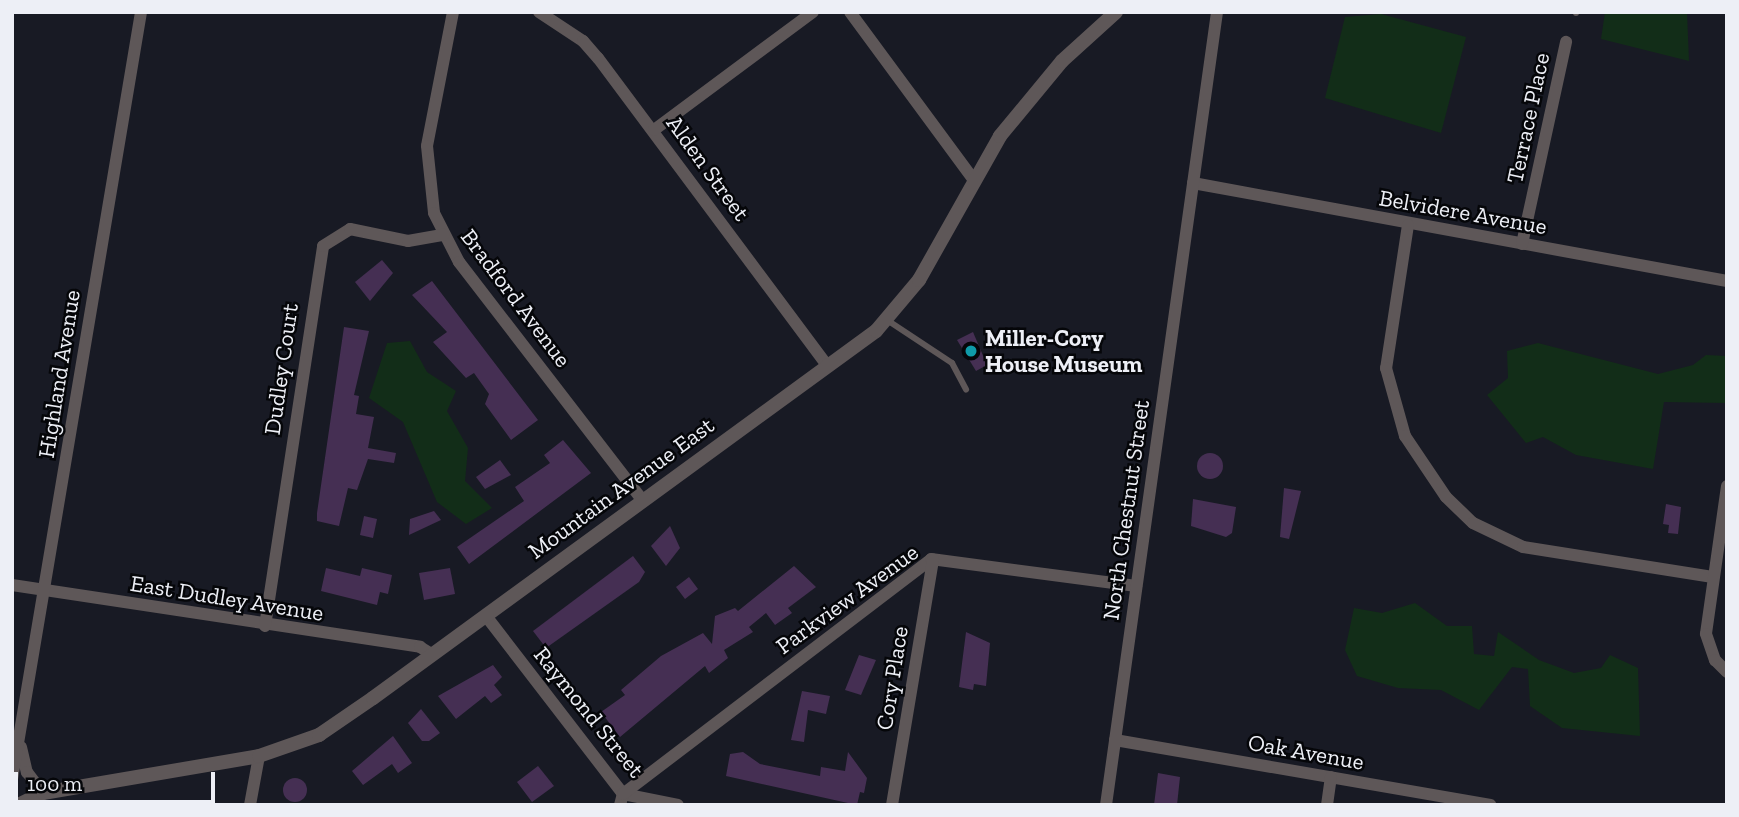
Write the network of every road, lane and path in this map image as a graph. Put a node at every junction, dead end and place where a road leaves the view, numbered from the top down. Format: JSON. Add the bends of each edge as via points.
{"nodes":[{"id":1,"x":141,"y":12,"type":"edge"},
{"id":2,"x":453,"y":12,"type":"edge"},
{"id":3,"x":539,"y":12,"type":"edge"},
{"id":4,"x":813,"y":12,"type":"edge"},
{"id":5,"x":850,"y":12,"type":"edge"},
{"id":6,"x":1116,"y":12,"type":"edge"},
{"id":7,"x":1217,"y":12,"type":"edge"},
{"id":8,"x":1566,"y":42,"type":"dead end"},
{"id":9,"x":654,"y":130,"type":"junction"},
{"id":10,"x":973,"y":179,"type":"junction"},
{"id":11,"x":1193,"y":183,"type":"junction"},
{"id":12,"x":1408,"y":225,"type":"junction"},
{"id":13,"x":443,"y":235,"type":"junction"},
{"id":14,"x":1522,"y":244,"type":"junction"},
{"id":15,"x":1727,"y":281,"type":"edge"},
{"id":16,"x":887,"y":320,"type":"junction"},
{"id":17,"x":827,"y":365,"type":"junction"},
{"id":18,"x":966,"y":389,"type":"dead end"},
{"id":19,"x":1727,"y":486,"type":"edge"},
{"id":20,"x":643,"y":501,"type":"junction"},
{"id":21,"x":933,"y":559,"type":"junction"},
{"id":22,"x":1713,"y":576,"type":"junction"},
{"id":23,"x":12,"y":585,"type":"edge"},
{"id":24,"x":1136,"y":586,"type":"junction"},
{"id":25,"x":45,"y":591,"type":"junction"},
{"id":26,"x":486,"y":616,"type":"junction"},
{"id":27,"x":265,"y":625,"type":"junction"},
{"id":28,"x":433,"y":655,"type":"junction"},
{"id":29,"x":1727,"y":672,"type":"edge"},
{"id":30,"x":1115,"y":740,"type":"junction"},
{"id":31,"x":20,"y":743,"type":"junction"},
{"id":32,"x":259,"y":756,"type":"junction"},
{"id":33,"x":1331,"y":777,"type":"junction"},
{"id":34,"x":12,"y":779,"type":"edge"},
{"id":35,"x":43,"y":793,"type":"junction"},
{"id":36,"x":621,"y":799,"type":"edge"},
{"id":37,"x":18,"y":805,"type":"edge"},
{"id":38,"x":250,"y":805,"type":"edge"},
{"id":39,"x":678,"y":805,"type":"edge"},
{"id":40,"x":892,"y":805,"type":"edge"},
{"id":41,"x":1106,"y":805,"type":"edge"},
{"id":42,"x":1327,"y":805,"type":"edge"},
{"id":43,"x":1490,"y":805,"type":"edge"}],
"edges":[{"from":1,"to":25,"type":"street","name":"Highland Avenue"},
{"from":2,"to":13,"type":"street","name":"Bradford Avenue","via":[[426,163],[429,197]]},
{"from":3,"to":9,"type":"street","name":"Alden Street","via":[[583,41]]},
{"from":4,"to":9,"type":"street"},
{"from":5,"to":10,"type":"street"},
{"from":6,"to":10,"type":"street","name":"Mountain Avenue East","via":[[1062,61],[1000,136]]},
{"from":7,"to":11,"type":"street","name":"North Chestnut Street"},
{"from":8,"to":14,"type":"street","name":"Terrace Place"},
{"from":9,"to":17,"type":"street","name":"Alden Street"},
{"from":10,"to":16,"type":"street","name":"Mountain Avenue East","via":[[919,280]]},
{"from":11,"to":12,"type":"street","name":"Belvidere Avenue"},
{"from":11,"to":24,"type":"street","name":"North Chestnut Street"},
{"from":12,"to":14,"type":"street","name":"Belvidere Avenue"},
{"from":12,"to":22,"type":"street","via":[[1386,368],[1405,436],[1446,497],[1473,523],[1523,547]]},
{"from":13,"to":20,"type":"street","name":"Bradford Avenue"},
{"from":13,"to":27,"type":"street","name":"Dudley Court","via":[[408,241],[350,229],[323,246]]},
{"from":14,"to":15,"type":"street","name":"Belvidere Avenue"},
{"from":16,"to":17,"type":"street","name":"Mountain Avenue East"},
{"from":16,"to":18,"type":"lane","via":[[952,363]]},
{"from":17,"to":20,"type":"street","name":"Mountain Avenue East"},
{"from":19,"to":22,"type":"street"},
{"from":20,"to":26,"type":"street","name":"Mountain Avenue East"},
{"from":21,"to":24,"type":"street","name":"Parkview Avenue"},
{"from":21,"to":36,"type":"street","name":"Parkview Avenue"},
{"from":21,"to":40,"type":"street","name":"Cory Place"},
{"from":22,"to":29,"type":"street","via":[[1706,634],[1715,660]]},
{"from":23,"to":25,"type":"street","name":"East Dudley Avenue"},
{"from":24,"to":30,"type":"street","name":"North Chestnut Street"},
{"from":25,"to":27,"type":"street","name":"East Dudley Avenue"},
{"from":25,"to":31,"type":"street","name":"Highland Avenue"},
{"from":26,"to":28,"type":"street","name":"Mountain Avenue East"},
{"from":26,"to":36,"type":"street","name":"Raymond Street"},
{"from":27,"to":28,"type":"street","name":"East Dudley Avenue","via":[[420,647]]},
{"from":28,"to":32,"type":"street","name":"Mountain Avenue East","via":[[319,735]]},
{"from":30,"to":33,"type":"street","name":"Oak Avenue"},
{"from":30,"to":41,"type":"street","name":"North Chestnut Street"},
{"from":31,"to":34,"type":"street","name":"Highland Avenue"},
{"from":31,"to":35,"type":"street","name":"Highland Avenue","via":[[27,772]]},
{"from":32,"to":35,"type":"street","name":"Mountain Avenue East"},
{"from":32,"to":38,"type":"street"},
{"from":33,"to":42,"type":"street"},
{"from":33,"to":43,"type":"street","name":"Oak Avenue"},
{"from":35,"to":37,"type":"street","name":"Mountain Avenue East"},
{"from":36,"to":39,"type":"street","name":"Raymond Street"}]}
